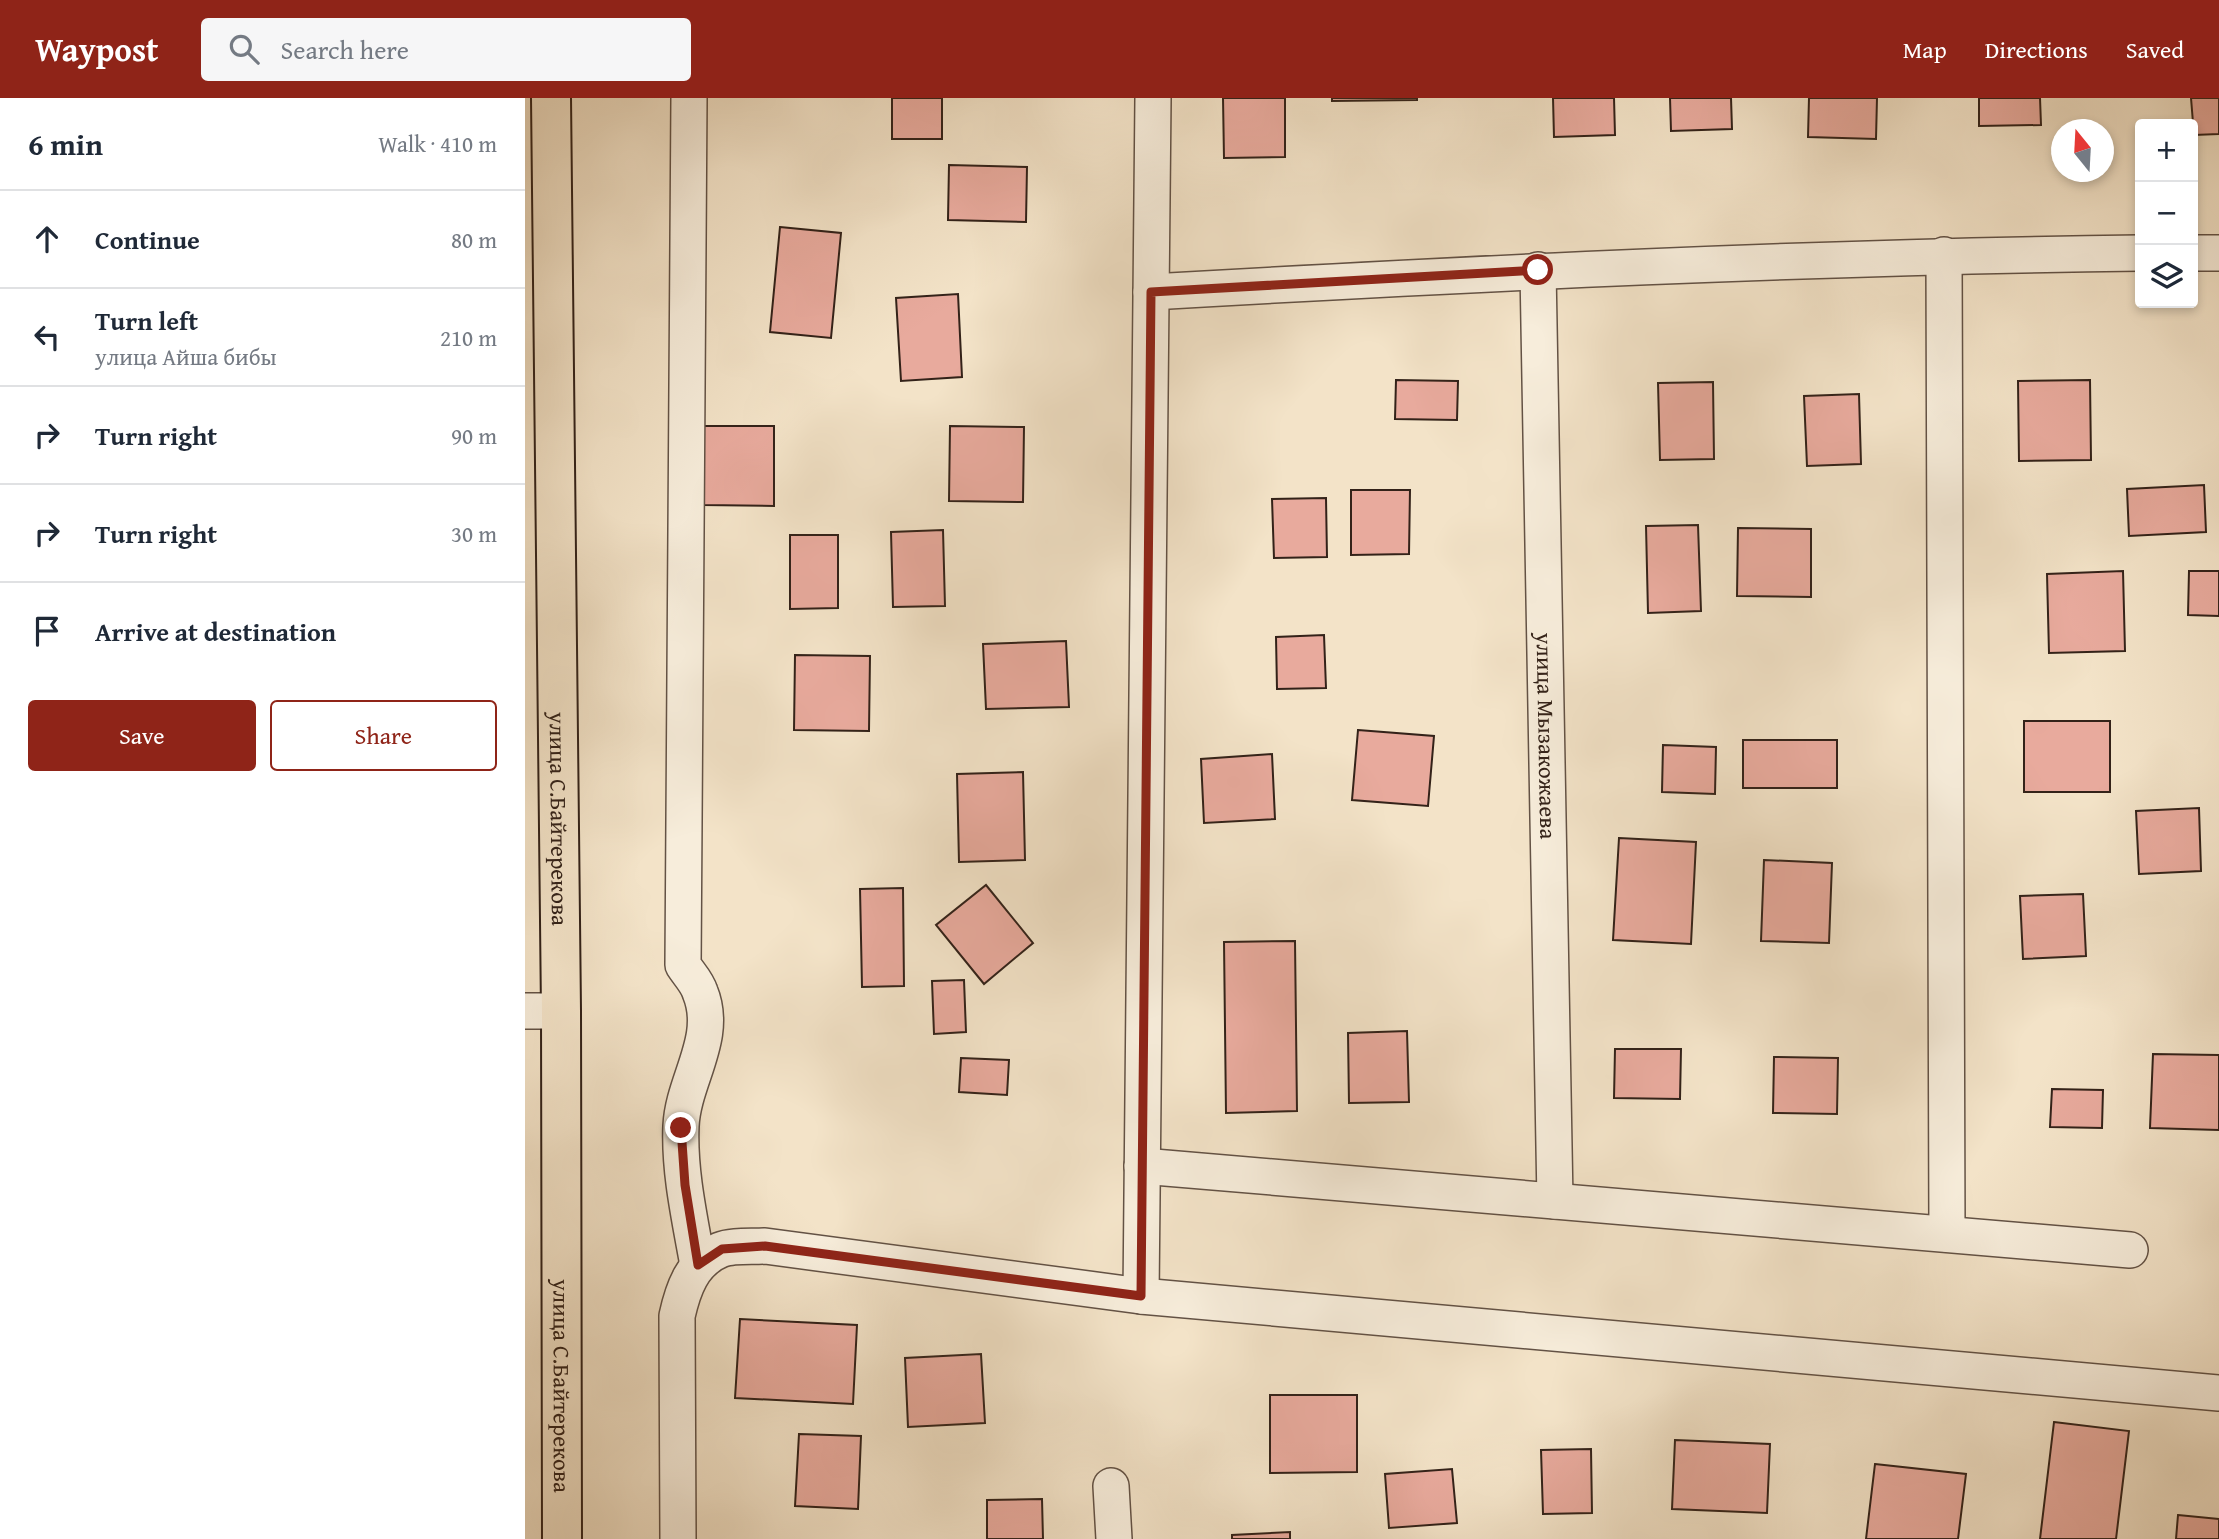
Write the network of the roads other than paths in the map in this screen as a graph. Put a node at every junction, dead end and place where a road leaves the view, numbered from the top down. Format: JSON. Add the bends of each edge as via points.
{"nodes":[{"id":1,"x":551,"y":98,"type":"edge"},
{"id":2,"x":689,"y":98,"type":"edge"},
{"id":3,"x":1153,"y":98,"type":"edge"},
{"id":4,"x":2135,"y":253,"type":"edge"},
{"id":5,"x":2198,"y":253,"type":"edge"},
{"id":6,"x":2219,"y":253,"type":"edge"},
{"id":7,"x":1944,"y":255,"type":"junction"},
{"id":8,"x":1538,"y":270,"type":"junction"},
{"id":9,"x":1151,"y":292,"type":"junction"},
{"id":10,"x":543,"y":1011,"type":"edge"},
{"id":11,"x":1142,"y":1166,"type":"junction"},
{"id":12,"x":1555,"y":1201,"type":"junction"},
{"id":13,"x":1947,"y":1234,"type":"junction"},
{"id":14,"x":2130,"y":1250,"type":"dead end"},
{"id":15,"x":698,"y":1265,"type":"junction"},
{"id":16,"x":1141,"y":1296,"type":"junction"},
{"id":17,"x":2219,"y":1393,"type":"edge"},
{"id":18,"x":1111,"y":1486,"type":"dead end"},
{"id":19,"x":562,"y":1539,"type":"edge"},
{"id":20,"x":678,"y":1539,"type":"edge"},
{"id":21,"x":1114,"y":1539,"type":"edge"}],
"edges":[{"from":1,"to":10,"type":"main road","name":"улица С.Байтерекова"},
{"from":2,"to":15,"type":"street","via":[[683,965],[706,1010],[704,1045],[683,1106],[681,1128]]},
{"from":3,"to":9,"type":"street"},
{"from":4,"to":7,"type":"street"},
{"from":5,"to":6,"type":"street"},
{"from":7,"to":8,"type":"street"},
{"from":7,"to":13,"type":"street"},
{"from":8,"to":9,"type":"street"},
{"from":8,"to":12,"type":"street","name":"улица Мызакожаева"},
{"from":9,"to":11,"type":"street"},
{"from":10,"to":19,"type":"main road","name":"улица С.Байтерекова"},
{"from":11,"to":12,"type":"street"},
{"from":11,"to":16,"type":"street"},
{"from":12,"to":13,"type":"street"},
{"from":13,"to":14,"type":"street"},
{"from":15,"to":16,"type":"street","via":[[722,1249],[765,1246]]},
{"from":15,"to":20,"type":"street","via":[[683,1290],[677,1316]]},
{"from":16,"to":17,"type":"street"},
{"from":18,"to":21,"type":"street"}]}
